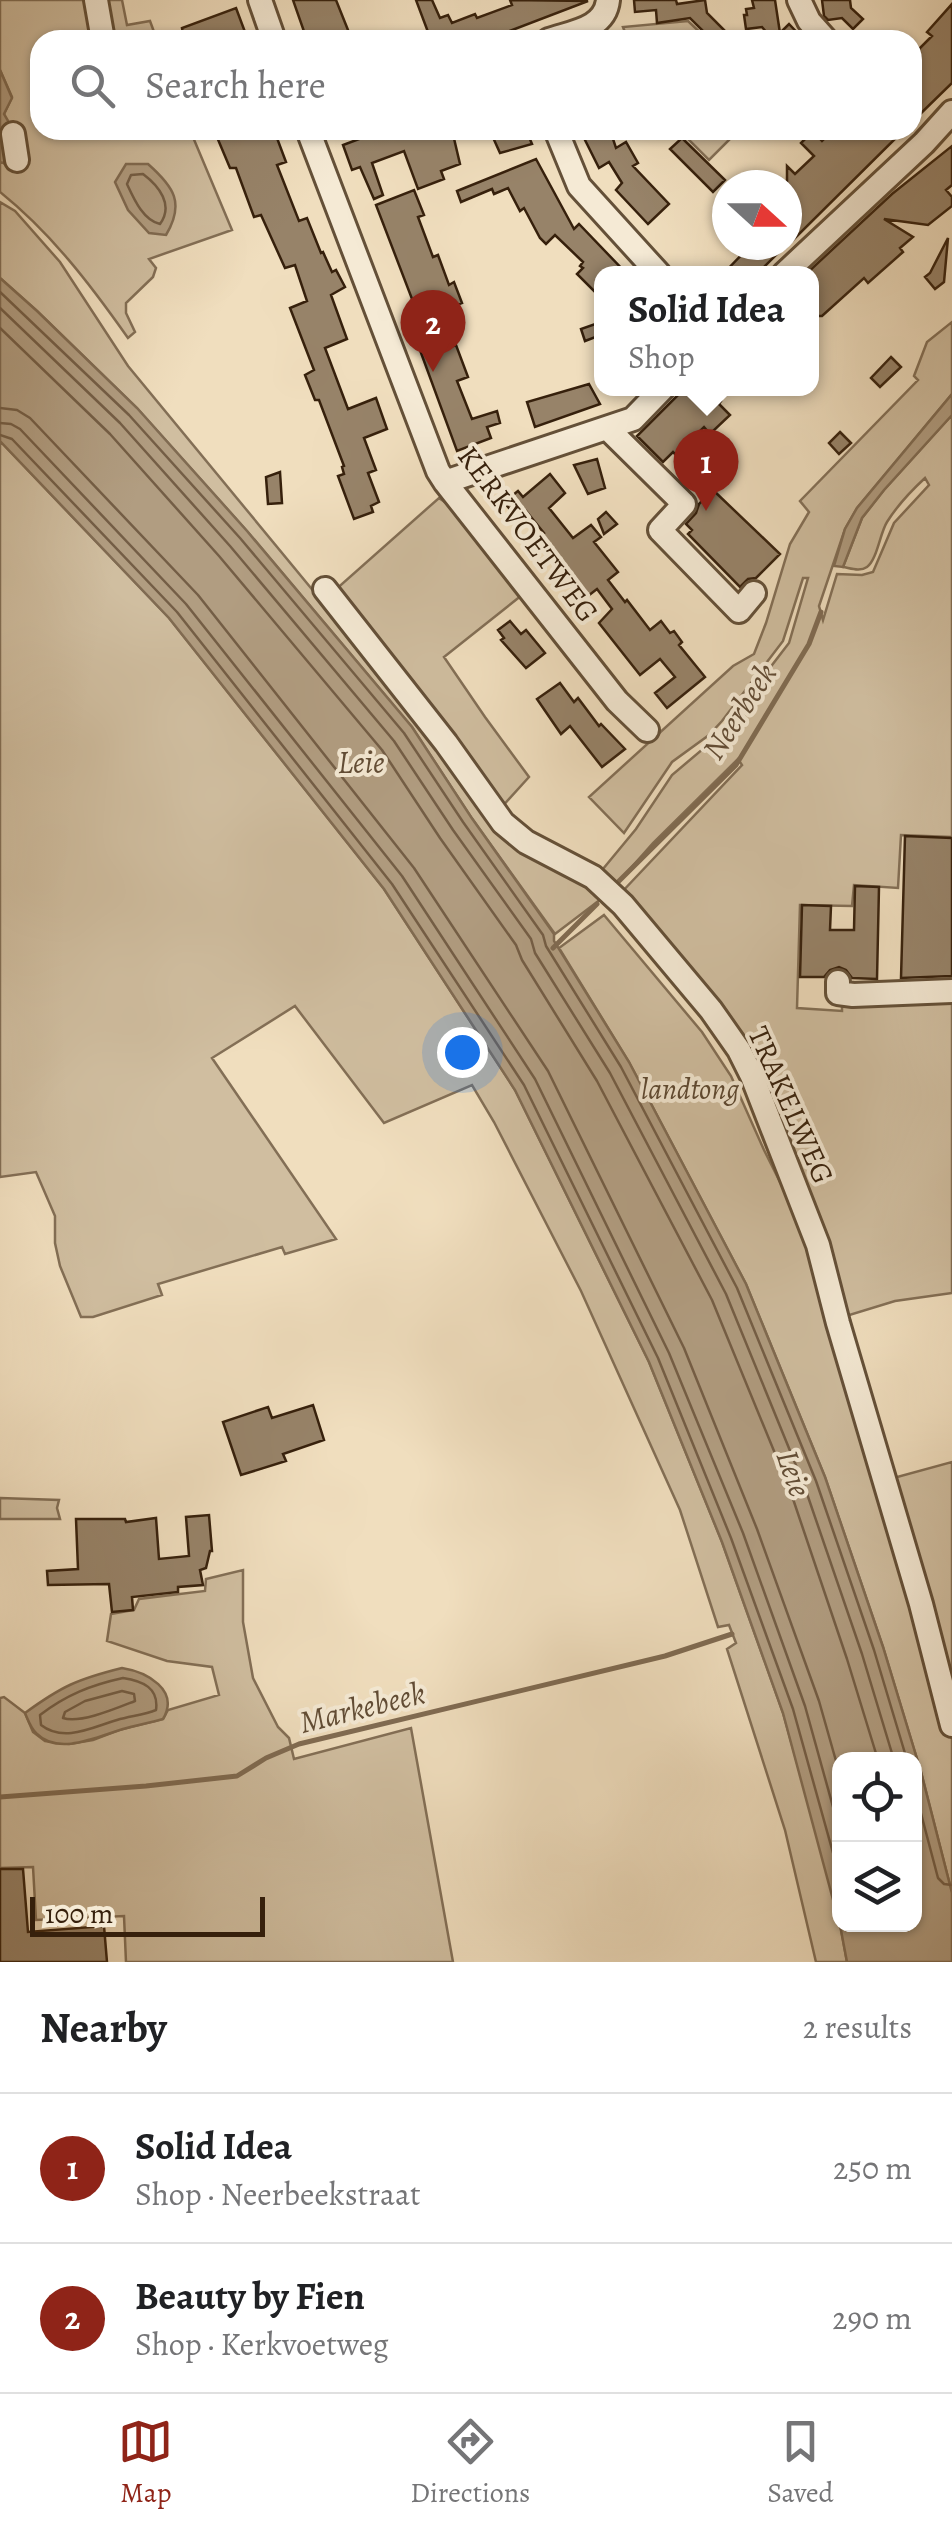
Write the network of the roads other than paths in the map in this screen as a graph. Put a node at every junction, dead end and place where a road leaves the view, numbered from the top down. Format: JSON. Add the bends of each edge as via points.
{"nodes":[{"id":1,"x":96,"y":0,"type":"edge"},
{"id":2,"x":260,"y":0,"type":"edge"},
{"id":3,"x":608,"y":0,"type":"edge"},
{"id":4,"x":799,"y":0,"type":"edge"},
{"id":5,"x":102,"y":30,"type":"edge"},
{"id":6,"x":270,"y":30,"type":"edge"},
{"id":7,"x":575,"y":30,"type":"edge"},
{"id":8,"x":817,"y":30,"type":"edge"},
{"id":9,"x":952,"y":112,"type":"edge"},
{"id":10,"x":13,"y":134,"type":"dead end"},
{"id":11,"x":922,"y":134,"type":"edge"},
{"id":12,"x":316,"y":140,"type":"edge"},
{"id":13,"x":560,"y":140,"type":"edge"},
{"id":14,"x":915,"y":140,"type":"edge"},
{"id":15,"x":17,"y":160,"type":"dead end"},
{"id":16,"x":652,"y":266,"type":"edge"},
{"id":17,"x":792,"y":266,"type":"edge"},
{"id":18,"x":656,"y":396,"type":"edge"},
{"id":19,"x":607,"y":428,"type":"junction"},
{"id":20,"x":444,"y":482,"type":"junction"},
{"id":21,"x":324,"y":588,"type":"dead end"},
{"id":22,"x":754,"y":593,"type":"dead end"},
{"id":23,"x":648,"y":730,"type":"dead end"},
{"id":24,"x":838,"y":982,"type":"dead end"},
{"id":25,"x":952,"y":990,"type":"edge"},
{"id":26,"x":952,"y":1725,"type":"edge"}],
"edges":[{"from":1,"to":5,"type":"street"},
{"from":2,"to":6,"type":"street"},
{"from":3,"to":7,"type":"street","via":[[597,22]]},
{"from":4,"to":8,"type":"street"},
{"from":9,"to":11,"type":"street"},
{"from":10,"to":15,"type":"street"},
{"from":12,"to":20,"type":"street","name":"KERKVOETWEG"},
{"from":13,"to":16,"type":"street","via":[[579,186]]},
{"from":14,"to":17,"type":"street"},
{"from":18,"to":19,"type":"street","via":[[633,419]]},
{"from":19,"to":20,"type":"street"},
{"from":19,"to":22,"type":"street","via":[[684,504],[660,530],[739,612]]},
{"from":20,"to":23,"type":"street","name":"KERKVOETWEG"},
{"from":21,"to":26,"type":"street","name":"TRAKELWEG","via":[[503,823],[593,877],[624,905],[739,1050],[818,1245]]},
{"from":24,"to":25,"type":"street","via":[[838,993],[853,996]]}]}
